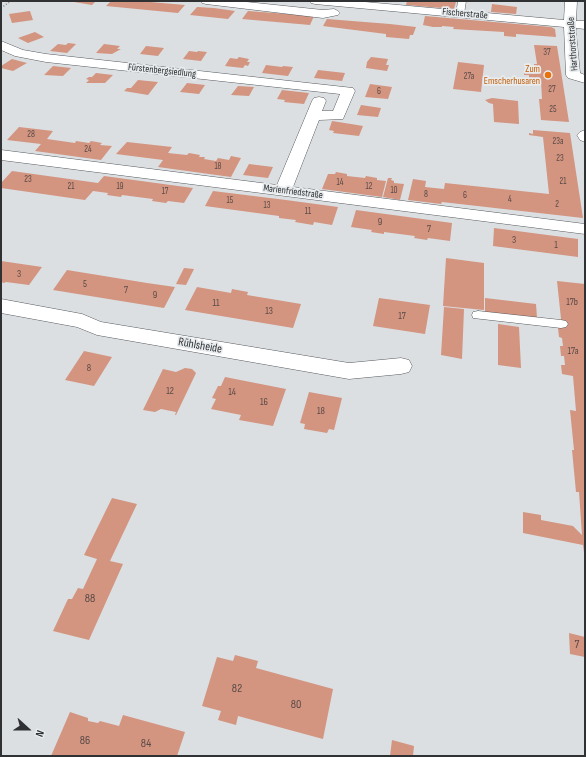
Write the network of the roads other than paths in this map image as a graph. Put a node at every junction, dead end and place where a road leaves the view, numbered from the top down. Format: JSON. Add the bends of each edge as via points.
{"nodes":[{"id":1,"x":206,"y":1,"type":"edge"},
{"id":2,"x":315,"y":1,"type":"edge"},
{"id":3,"x":462,"y":1,"type":"edge"},
{"id":4,"x":571,"y":1,"type":"edge"},
{"id":5,"x":248,"y":3,"type":"edge"},
{"id":6,"x":345,"y":4,"type":"junction"},
{"id":7,"x":460,"y":14,"type":"junction"},
{"id":8,"x":570,"y":24,"type":"junction"},
{"id":9,"x":585,"y":25,"type":"edge"},
{"id":10,"x":1,"y":44,"type":"edge"},
{"id":11,"x":585,"y":79,"type":"edge"},
{"id":12,"x":324,"y":89,"type":"junction"},
{"id":13,"x":314,"y":115,"type":"junction"},
{"id":14,"x":4,"y":159,"type":"edge"},
{"id":15,"x":283,"y":191,"type":"junction"},
{"id":16,"x":585,"y":229,"type":"edge"},
{"id":17,"x":1,"y":306,"type":"edge"},
{"id":18,"x":478,"y":315,"type":"dead end"},
{"id":19,"x":561,"y":324,"type":"dead end"},
{"id":20,"x":402,"y":366,"type":"dead end"}],
"edges":[{"from":1,"to":5,"type":"street"},
{"from":2,"to":6,"type":"street","name":"Fischerstraße"},
{"from":3,"to":7,"type":"lane"},
{"from":4,"to":8,"type":"street","name":"Harthorststraße"},
{"from":5,"to":6,"type":"street","via":[[323,14],[339,11]]},
{"from":6,"to":7,"type":"street","name":"Fischerstraße"},
{"from":7,"to":8,"type":"street","name":"Fischerstraße"},
{"from":8,"to":9,"type":"street","name":"Fischerstraße"},
{"from":8,"to":11,"type":"street","name":"Harthorststraße","via":[[573,75]]},
{"from":10,"to":12,"type":"street","name":"Fürstenbergsiedlung","via":[[20,53],[46,58]]},
{"from":12,"to":13,"type":"street"},
{"from":12,"to":13,"type":"street","name":"Fürstenbergsiedlung","via":[[348,91],[338,116]]},
{"from":13,"to":15,"type":"street"},
{"from":14,"to":15,"type":"street","name":"Marienfriedstraße"},
{"from":15,"to":16,"type":"street","name":"Marienfriedstraße"},
{"from":17,"to":20,"type":"street","name":"Rühlsheide","via":[[82,321],[114,331],[348,371]]},
{"from":18,"to":19,"type":"lane"}]}
